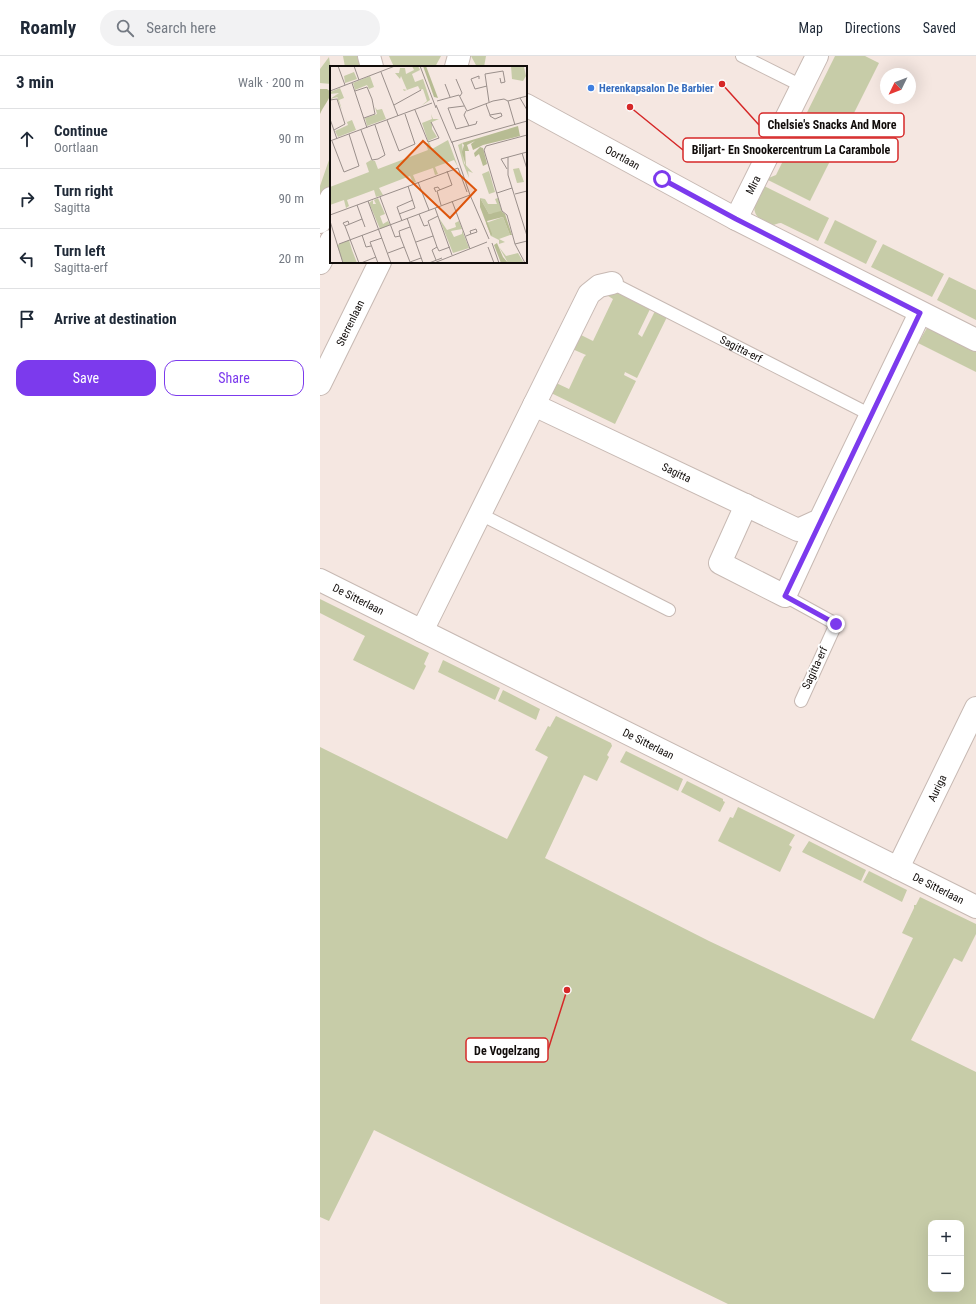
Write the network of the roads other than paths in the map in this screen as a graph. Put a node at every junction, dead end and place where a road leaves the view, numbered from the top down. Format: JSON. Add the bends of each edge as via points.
{"nodes":[{"id":1,"x":369,"y":56,"type":"edge"},
{"id":2,"x":459,"y":56,"type":"edge"},
{"id":3,"x":742,"y":56,"type":"edge"},
{"id":4,"x":817,"y":56,"type":"edge"},
{"id":5,"x":371,"y":66,"type":"edge"},
{"id":6,"x":456,"y":66,"type":"edge"},
{"id":7,"x":802,"y":86,"type":"junction"},
{"id":8,"x":527,"y":107,"type":"edge"},
{"id":9,"x":330,"y":200,"type":"edge"},
{"id":10,"x":736,"y":219,"type":"junction"},
{"id":11,"x":320,"y":222,"type":"edge"},
{"id":12,"x":330,"y":243,"type":"edge"},
{"id":13,"x":320,"y":263,"type":"edge"},
{"id":14,"x":380,"y":263,"type":"edge"},
{"id":15,"x":612,"y":283,"type":"joint"},
{"id":16,"x":920,"y":313,"type":"junction"},
{"id":17,"x":976,"y":340,"type":"edge"},
{"id":18,"x":320,"y":384,"type":"edge"},
{"id":19,"x":534,"y":405,"type":"junction"},
{"id":20,"x":870,"y":415,"type":"junction"},
{"id":21,"x":746,"y":505,"type":"junction"},
{"id":22,"x":480,"y":514,"type":"junction"},
{"id":23,"x":820,"y":520,"type":"junction"},
{"id":24,"x":320,"y":580,"type":"edge"},
{"id":25,"x":785,"y":596,"type":"junction"},
{"id":26,"x":669,"y":610,"type":"dead end"},
{"id":27,"x":422,"y":631,"type":"junction"},
{"id":28,"x":800,"y":701,"type":"dead end"},
{"id":29,"x":976,"y":708,"type":"edge"},
{"id":30,"x":898,"y":868,"type":"junction"},
{"id":31,"x":976,"y":907,"type":"edge"}],
"edges":[{"from":1,"to":5,"type":"street"},
{"from":2,"to":6,"type":"street"},
{"from":3,"to":7,"type":"lane"},
{"from":4,"to":7,"type":"street","name":"Mira"},
{"from":7,"to":10,"type":"street","name":"Mira"},
{"from":8,"to":10,"type":"street","name":"Oortlaan"},
{"from":9,"to":11,"type":"street"},
{"from":10,"to":16,"type":"street","name":"Oortlaan"},
{"from":12,"to":13,"type":"street"},
{"from":14,"to":18,"type":"street","name":"Sterrenlaan"},
{"from":15,"to":19,"type":"street","via":[[599,286],[589,294]]},
{"from":15,"to":20,"type":"lane","name":"Sagitta-erf"},
{"from":16,"to":17,"type":"street","name":"Oortlaan"},
{"from":16,"to":20,"type":"street"},
{"from":19,"to":21,"type":"street","name":"Sagitta"},
{"from":19,"to":22,"type":"street"},
{"from":20,"to":23,"type":"street"},
{"from":21,"to":23,"type":"street","name":"Sagitta","via":[[798,530]]},
{"from":21,"to":25,"type":"street","via":[[720,563]]},
{"from":22,"to":26,"type":"lane"},
{"from":22,"to":27,"type":"street"},
{"from":23,"to":25,"type":"street"},
{"from":24,"to":27,"type":"street","name":"De Sitterlaan"},
{"from":25,"to":28,"type":"lane","name":"Sagitta-erf","via":[[836,624]]},
{"from":27,"to":30,"type":"street","name":"De Sitterlaan"},
{"from":29,"to":30,"type":"street","name":"Auriga"},
{"from":30,"to":31,"type":"street","name":"De Sitterlaan"}]}
